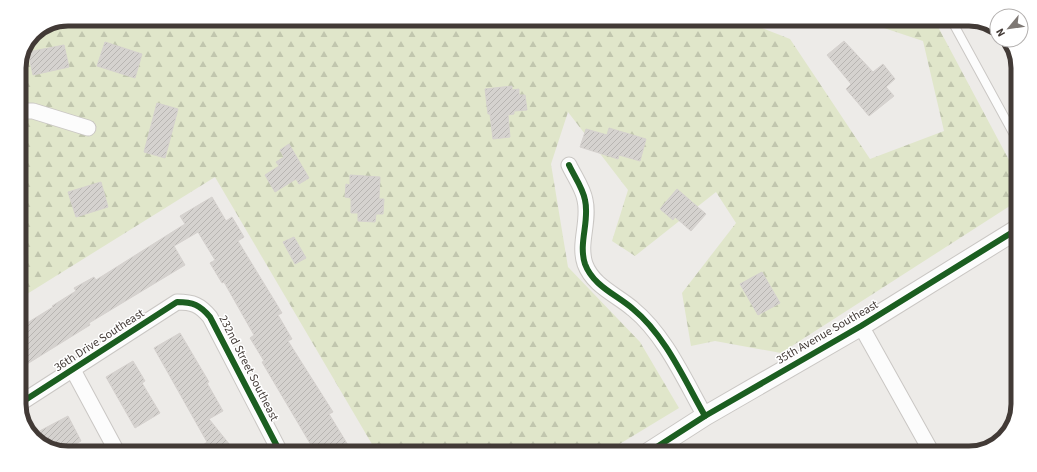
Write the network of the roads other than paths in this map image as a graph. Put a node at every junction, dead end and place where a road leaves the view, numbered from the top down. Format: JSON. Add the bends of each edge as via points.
{"nodes":[{"id":1,"x":955,"y":26,"type":"edge"},
{"id":2,"x":26,"y":112,"type":"edge"},
{"id":3,"x":88,"y":128,"type":"dead end"},
{"id":4,"x":1011,"y":129,"type":"edge"},
{"id":5,"x":569,"y":165,"type":"dead end"},
{"id":6,"x":1011,"y":233,"type":"edge"},
{"id":7,"x":193,"y":302,"type":"joint"},
{"id":8,"x":861,"y":326,"type":"junction"},
{"id":9,"x":73,"y":370,"type":"junction"},
{"id":10,"x":26,"y":400,"type":"edge"},
{"id":11,"x":705,"y":416,"type":"junction"},
{"id":12,"x":113,"y":446,"type":"edge"},
{"id":13,"x":277,"y":446,"type":"edge"},
{"id":14,"x":658,"y":446,"type":"edge"},
{"id":15,"x":928,"y":446,"type":"edge"}],
"edges":[{"from":1,"to":4,"type":"lane"},
{"from":2,"to":3,"type":"street","via":[[33,111]]},
{"from":5,"to":11,"type":"street","via":[[586,201],[582,244],[585,264],[594,279],[609,293],[633,308],[655,330]]},
{"from":6,"to":8,"type":"street","name":"35th Avenue Southeast"},
{"from":7,"to":9,"type":"street","name":"36th Drive Southeast","via":[[177,302]]},
{"from":7,"to":13,"type":"street","name":"232nd Street Southeast","via":[[203,308],[210,317]]},
{"from":8,"to":11,"type":"street","name":"35th Avenue Southeast"},
{"from":8,"to":15,"type":"street"},
{"from":9,"to":10,"type":"street","name":"36th Drive Southeast"},
{"from":9,"to":12,"type":"street"},
{"from":11,"to":14,"type":"street","name":"35th Avenue Southeast"}]}
